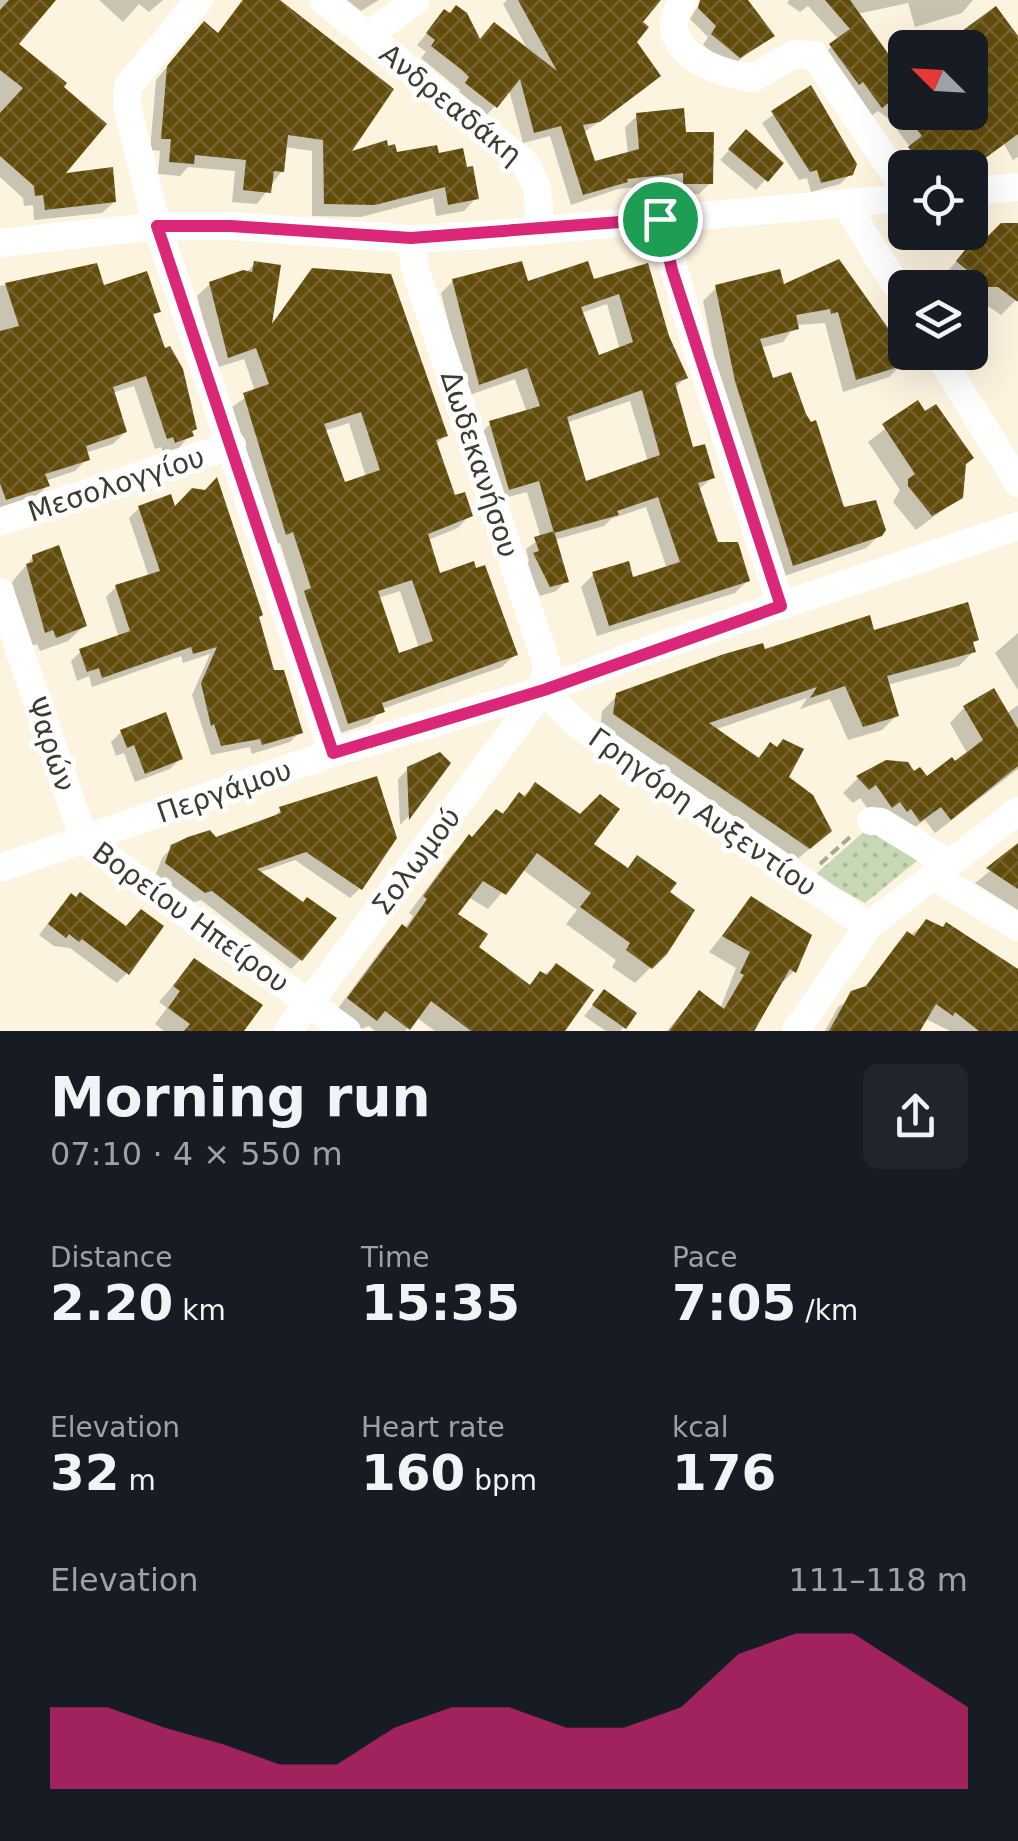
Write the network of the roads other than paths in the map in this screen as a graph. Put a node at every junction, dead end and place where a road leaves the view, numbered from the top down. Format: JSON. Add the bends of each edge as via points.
{"nodes":[{"id":1,"x":199,"y":0,"type":"edge"},
{"id":2,"x":323,"y":0,"type":"edge"},
{"id":3,"x":416,"y":0,"type":"edge"},
{"id":4,"x":683,"y":0,"type":"edge"},
{"id":5,"x":368,"y":36,"type":"junction"},
{"id":6,"x":888,"y":163,"type":"edge"},
{"id":7,"x":1018,"y":187,"type":"edge"},
{"id":8,"x":988,"y":190,"type":"edge"},
{"id":9,"x":888,"y":200,"type":"edge"},
{"id":10,"x":845,"y":204,"type":"junction"},
{"id":11,"x":660,"y":219,"type":"junction"},
{"id":12,"x":157,"y":226,"type":"junction"},
{"id":13,"x":541,"y":230,"type":"junction"},
{"id":14,"x":411,"y":238,"type":"junction"},
{"id":15,"x":1,"y":242,"type":"edge"},
{"id":16,"x":888,"y":273,"type":"edge"},
{"id":17,"x":949,"y":370,"type":"edge"},
{"id":18,"x":232,"y":445,"type":"junction"},
{"id":19,"x":1016,"y":476,"type":"edge"},
{"id":20,"x":0,"y":522,"type":"edge"},
{"id":21,"x":1018,"y":526,"type":"edge"},
{"id":22,"x":0,"y":592,"type":"edge"},
{"id":23,"x":781,"y":606,"type":"junction"},
{"id":24,"x":544,"y":690,"type":"junction"},
{"id":25,"x":333,"y":753,"type":"junction"},
{"id":26,"x":1018,"y":811,"type":"edge"},
{"id":27,"x":870,"y":821,"type":"road end"},
{"id":28,"x":84,"y":840,"type":"junction"},
{"id":29,"x":0,"y":868,"type":"edge"},
{"id":30,"x":940,"y":870,"type":"junction"},
{"id":31,"x":868,"y":926,"type":"junction"},
{"id":32,"x":1018,"y":927,"type":"edge"},
{"id":33,"x":309,"y":1002,"type":"junction"},
{"id":34,"x":288,"y":1031,"type":"edge"},
{"id":35,"x":347,"y":1031,"type":"edge"},
{"id":36,"x":796,"y":1031,"type":"edge"}],
"edges":[{"from":1,"to":12,"type":"street","via":[[136,74],[126,97]]},
{"from":2,"to":5,"type":"street","name":"Ανδρεαδάκη"},
{"from":3,"to":5,"type":"street"},
{"from":4,"to":6,"type":"street","via":[[672,29],[676,42],[712,70],[753,78],[794,54],[814,55]]},
{"from":5,"to":13,"type":"street","name":"Ανδρεαδάκη","via":[[525,164],[537,187]]},
{"from":7,"to":8,"type":"street"},
{"from":9,"to":10,"type":"street"},
{"from":10,"to":11,"type":"street"},
{"from":10,"to":16,"type":"street"},
{"from":11,"to":13,"type":"street"},
{"from":11,"to":23,"type":"street"},
{"from":12,"to":14,"type":"street"},
{"from":12,"to":15,"type":"street"},
{"from":12,"to":18,"type":"street"},
{"from":13,"to":14,"type":"street"},
{"from":14,"to":24,"type":"street","name":"Δωδεκανήσου","via":[[547,665]]},
{"from":17,"to":19,"type":"street"},
{"from":18,"to":20,"type":"street","name":"Μεσολογγίου"},
{"from":18,"to":25,"type":"street"},
{"from":21,"to":23,"type":"street","name":"Περγάμου"},
{"from":22,"to":28,"type":"street","name":"Ψαρών"},
{"from":23,"to":24,"type":"street","name":"Περγάμου"},
{"from":24,"to":25,"type":"street","name":"Περγάμου"},
{"from":24,"to":31,"type":"street","name":"Γρηγόρη Αυξεντίου","via":[[579,726]]},
{"from":24,"to":33,"type":"street","name":"Σολωμού"},
{"from":25,"to":28,"type":"street","name":"Περγάμου"},
{"from":26,"to":30,"type":"street"},
{"from":27,"to":30,"type":"street","via":[[881,822]]},
{"from":28,"to":29,"type":"street","name":"Περγάμου"},
{"from":28,"to":33,"type":"street","name":"Βορείου Ηπείρου"},
{"from":30,"to":31,"type":"street"},
{"from":30,"to":32,"type":"street"},
{"from":31,"to":36,"type":"street"},
{"from":33,"to":34,"type":"street","name":"Σολωμού"},
{"from":33,"to":35,"type":"street","name":"Βορείου Ηπείρου"}]}
